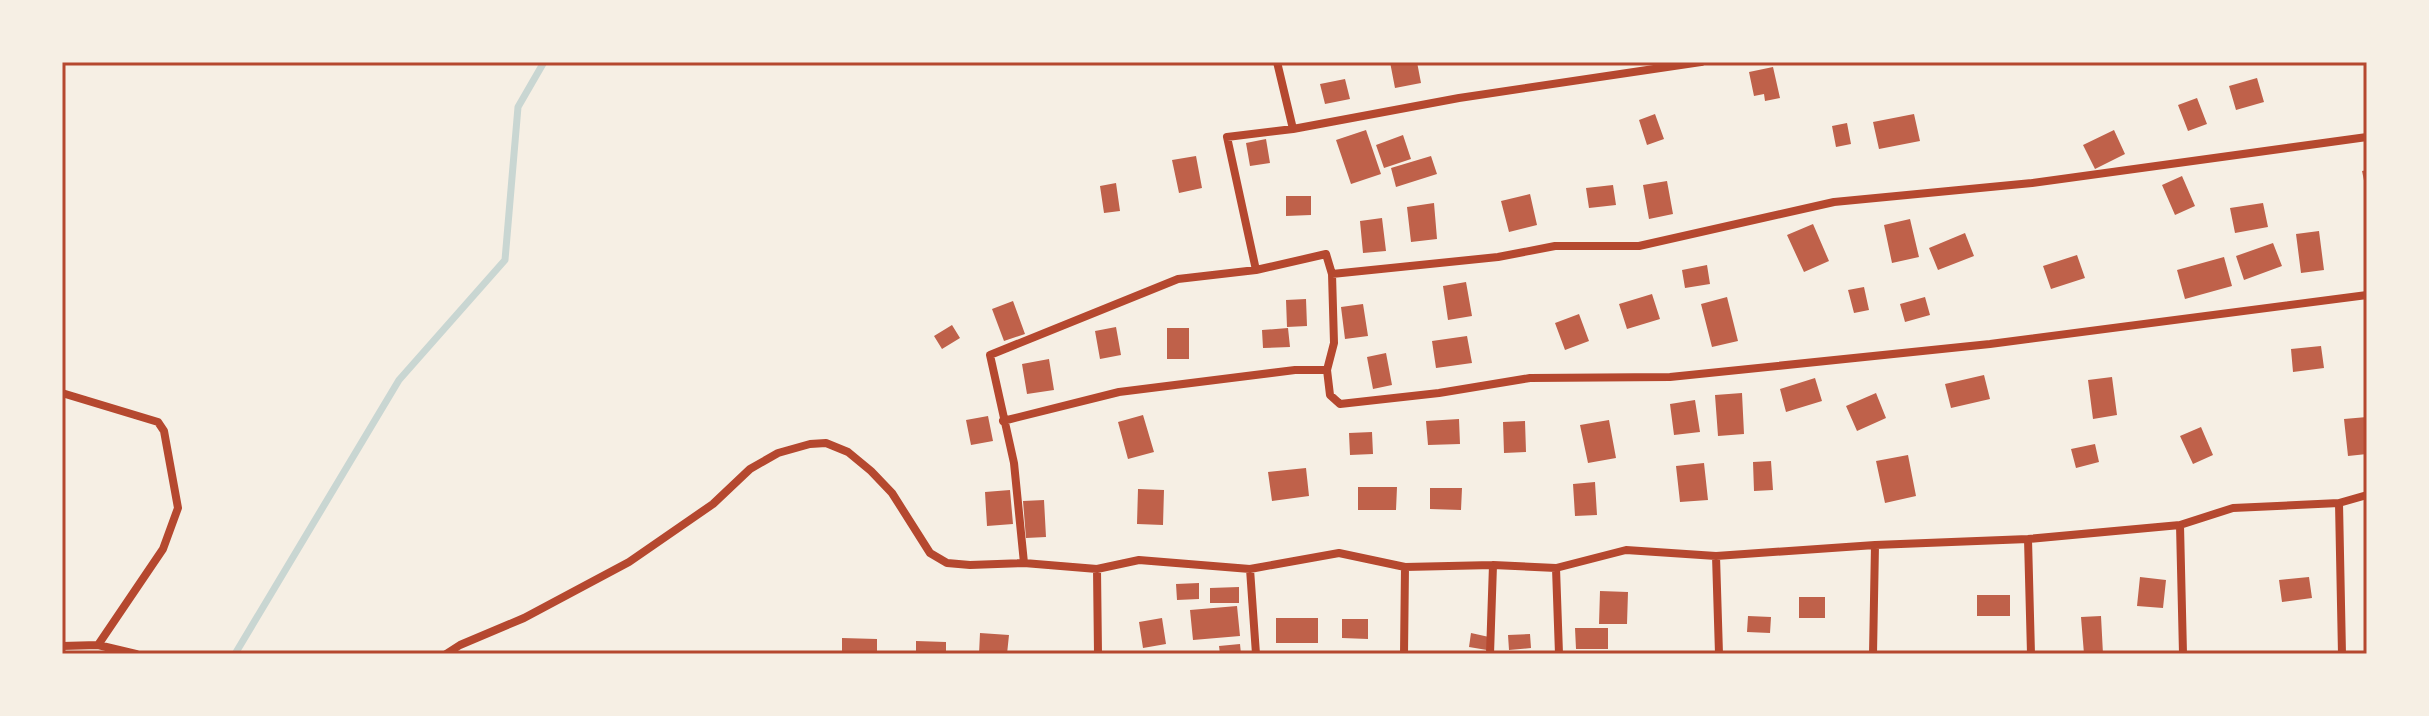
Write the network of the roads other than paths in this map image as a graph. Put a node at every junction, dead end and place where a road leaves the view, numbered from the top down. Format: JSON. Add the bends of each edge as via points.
{"nodes":[{"id":1,"x":1277,"y":62,"type":"edge"},
{"id":2,"x":1701,"y":62,"type":"edge"},
{"id":3,"x":1687,"y":64,"type":"edge"},
{"id":4,"x":1293,"y":129,"type":"junction"},
{"id":5,"x":2367,"y":137,"type":"edge"},
{"id":6,"x":1256,"y":270,"type":"junction"},
{"id":7,"x":1332,"y":274,"type":"junction"},
{"id":8,"x":2367,"y":295,"type":"edge"},
{"id":9,"x":1327,"y":370,"type":"junction"},
{"id":10,"x":62,"y":393,"type":"edge"},
{"id":11,"x":1003,"y":421,"type":"junction"},
{"id":12,"x":2367,"y":495,"type":"edge"},
{"id":13,"x":2339,"y":503,"type":"junction"},
{"id":14,"x":2180,"y":525,"type":"junction"},
{"id":15,"x":2028,"y":539,"type":"junction"},
{"id":16,"x":1875,"y":545,"type":"junction"},
{"id":17,"x":1716,"y":556,"type":"junction"},
{"id":18,"x":1024,"y":563,"type":"junction"},
{"id":19,"x":1493,"y":565,"type":"junction"},
{"id":20,"x":1405,"y":567,"type":"junction"},
{"id":21,"x":1556,"y":568,"type":"junction"},
{"id":22,"x":1097,"y":569,"type":"junction"},
{"id":23,"x":1250,"y":569,"type":"junction"},
{"id":24,"x":98,"y":645,"type":"junction"},
{"id":25,"x":62,"y":646,"type":"edge"},
{"id":26,"x":136,"y":654,"type":"edge"},
{"id":27,"x":446,"y":654,"type":"edge"},
{"id":28,"x":1098,"y":654,"type":"edge"},
{"id":29,"x":1256,"y":654,"type":"edge"},
{"id":30,"x":1404,"y":654,"type":"edge"},
{"id":31,"x":1490,"y":654,"type":"edge"},
{"id":32,"x":1559,"y":654,"type":"edge"},
{"id":33,"x":1719,"y":654,"type":"edge"},
{"id":34,"x":1873,"y":654,"type":"edge"},
{"id":35,"x":2031,"y":654,"type":"edge"},
{"id":36,"x":2183,"y":654,"type":"edge"},
{"id":37,"x":2342,"y":654,"type":"edge"}],
"edges":[{"from":1,"to":4,"type":"street"},
{"from":2,"to":3,"type":"street"},
{"from":3,"to":4,"type":"street"},
{"from":4,"to":6,"type":"street","via":[[1227,137]]},
{"from":5,"to":7,"type":"street","via":[[2032,183],[1834,202],[1639,246],[1555,246]]},
{"from":6,"to":7,"type":"street","via":[[1326,254]]},
{"from":6,"to":11,"type":"street","via":[[1178,279],[990,355]]},
{"from":7,"to":9,"type":"street","via":[[1334,343]]},
{"from":8,"to":9,"type":"street","via":[[1990,344],[1670,377],[1530,378],[1340,404],[1330,395]]},
{"from":9,"to":11,"type":"street","via":[[1119,392]]},
{"from":10,"to":24,"type":"street","via":[[158,422],[178,508],[163,549]]},
{"from":11,"to":18,"type":"street","via":[[1014,463]]},
{"from":12,"to":13,"type":"street"},
{"from":13,"to":14,"type":"street","via":[[2233,508]]},
{"from":13,"to":37,"type":"street"},
{"from":14,"to":15,"type":"street"},
{"from":14,"to":36,"type":"street"},
{"from":15,"to":16,"type":"street"},
{"from":15,"to":35,"type":"street"},
{"from":16,"to":17,"type":"street"},
{"from":16,"to":34,"type":"street"},
{"from":17,"to":21,"type":"street","via":[[1626,550]]},
{"from":17,"to":33,"type":"street"},
{"from":18,"to":22,"type":"street"},
{"from":18,"to":27,"type":"street","via":[[947,563],[930,553],[892,493],[871,471],[848,452],[826,443],[810,444],[750,469],[713,504],[629,562]]},
{"from":19,"to":20,"type":"street"},
{"from":19,"to":21,"type":"street"},
{"from":19,"to":31,"type":"street"},
{"from":20,"to":23,"type":"street","via":[[1339,553]]},
{"from":20,"to":30,"type":"street"},
{"from":21,"to":32,"type":"street"},
{"from":22,"to":23,"type":"street","via":[[1139,560]]},
{"from":22,"to":28,"type":"street"},
{"from":23,"to":29,"type":"street"},
{"from":24,"to":25,"type":"street"},
{"from":24,"to":26,"type":"street"}]}
